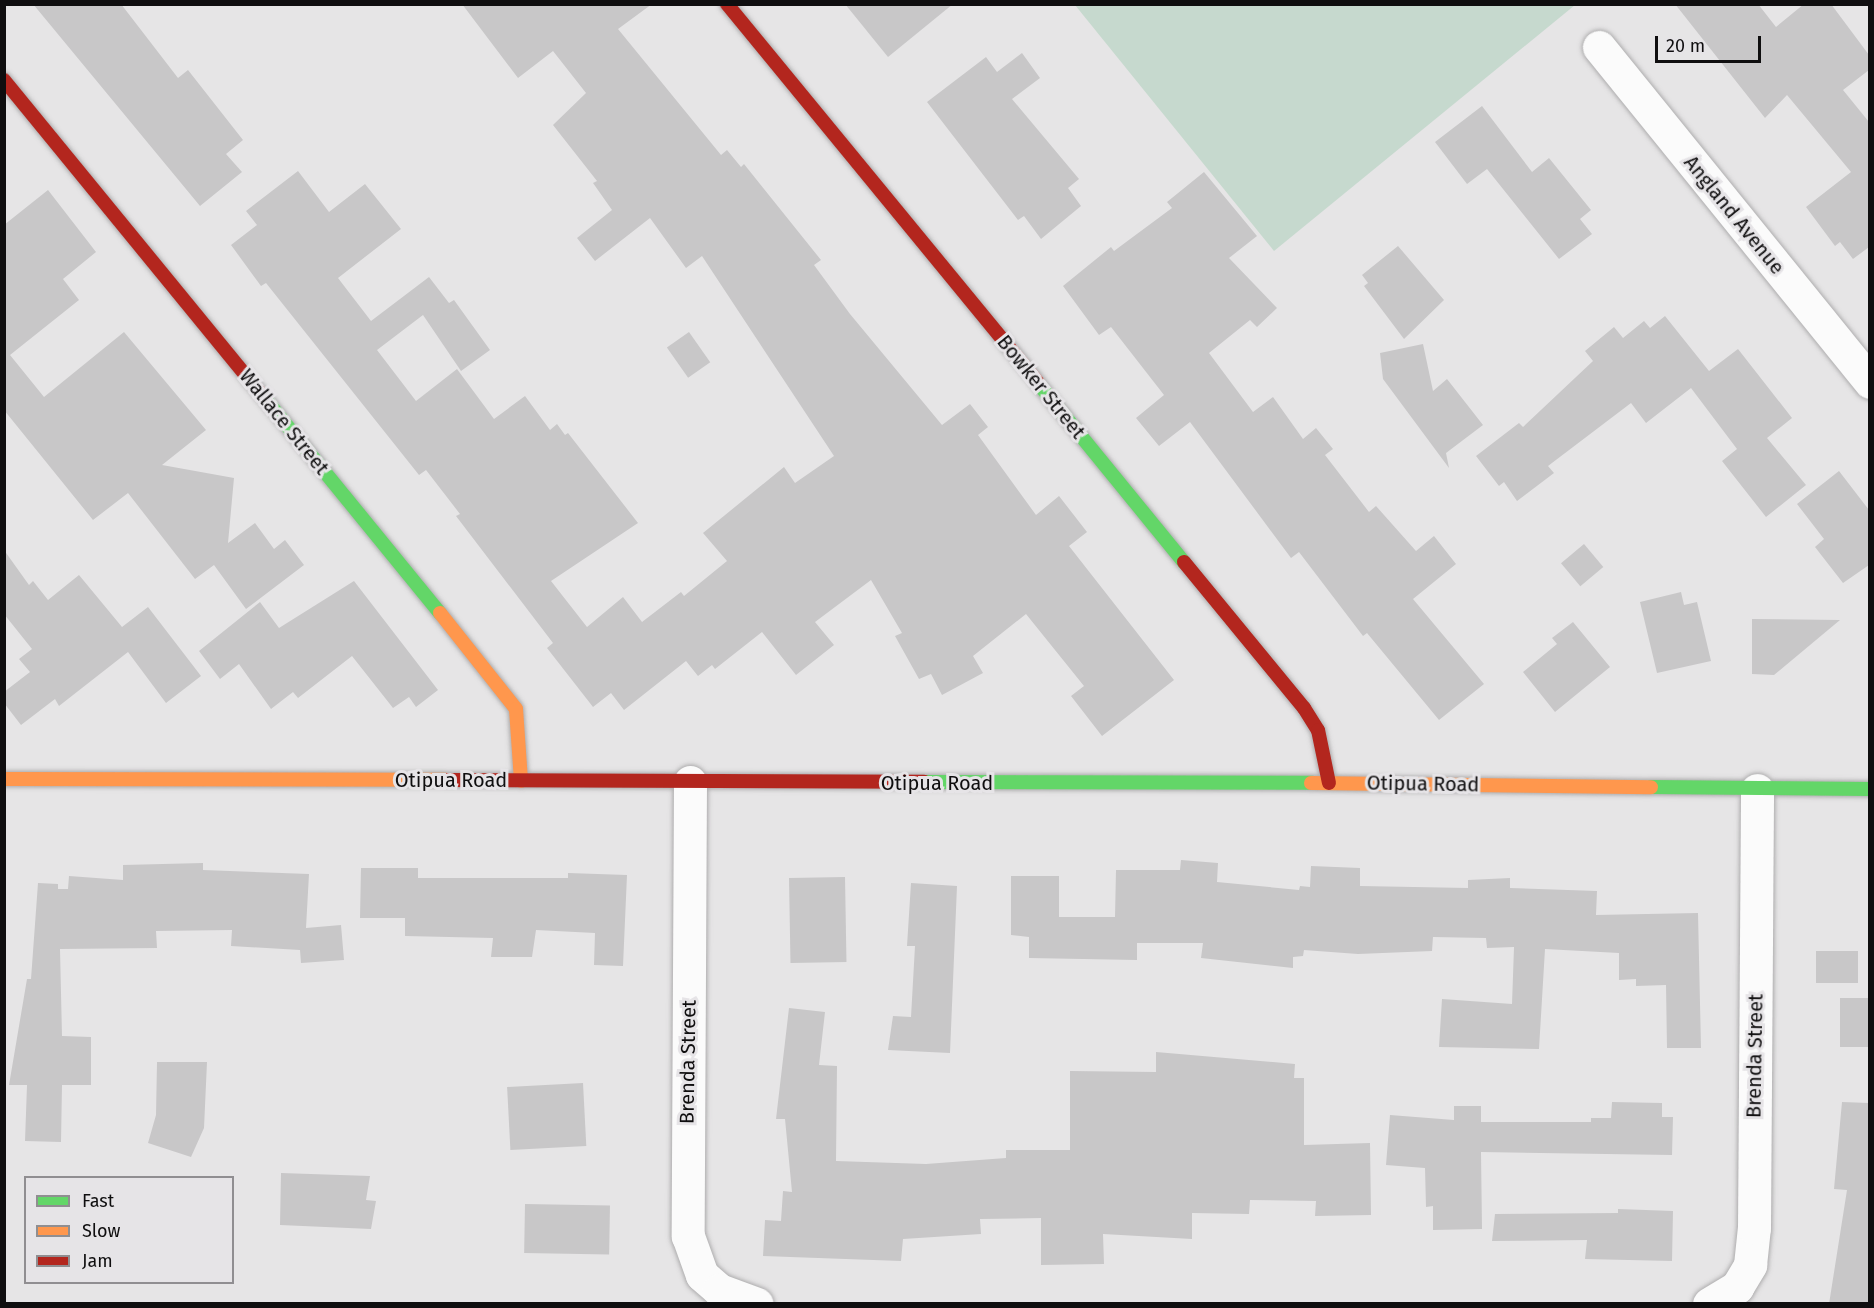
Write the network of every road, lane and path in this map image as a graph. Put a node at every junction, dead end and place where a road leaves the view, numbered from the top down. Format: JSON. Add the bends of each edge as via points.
{"nodes":[{"id":1,"x":727,"y":4,"type":"edge"},
{"id":2,"x":1599,"y":47,"type":"dead end"},
{"id":3,"x":4,"y":80,"type":"edge"},
{"id":4,"x":1869,"y":382,"type":"edge"},
{"id":5,"x":4,"y":778,"type":"edge"},
{"id":6,"x":521,"y":781,"type":"junction"},
{"id":7,"x":690,"y":782,"type":"junction"},
{"id":8,"x":1329,"y":783,"type":"junction"},
{"id":9,"x":1869,"y":789,"type":"edge"},
{"id":10,"x":1757,"y":790,"type":"junction"},
{"id":11,"x":757,"y":1304,"type":"edge"},
{"id":12,"x":1709,"y":1304,"type":"edge"}],
"edges":[{"from":1,"to":8,"type":"street","name":"Bowker Street","via":[[1304,708],[1318,730]]},
{"from":2,"to":4,"type":"street","name":"Angland Avenue"},
{"from":3,"to":6,"type":"street","name":"Wallace Street","via":[[494,679],[516,709]]},
{"from":5,"to":6,"type":"street","name":"Otipua Road"},
{"from":6,"to":7,"type":"street","name":"Otipua Road"},
{"from":7,"to":8,"type":"street","name":"Otipua Road"},
{"from":7,"to":11,"type":"street","name":"Brenda Street","via":[[688,1236],[702,1275],[719,1290]]},
{"from":8,"to":10,"type":"street","name":"Otipua Road"},
{"from":9,"to":10,"type":"street","name":"Otipua Road"},
{"from":10,"to":12,"type":"street","name":"Brenda Street","via":[[1754,1228],[1750,1265],[1737,1287]]}]}
